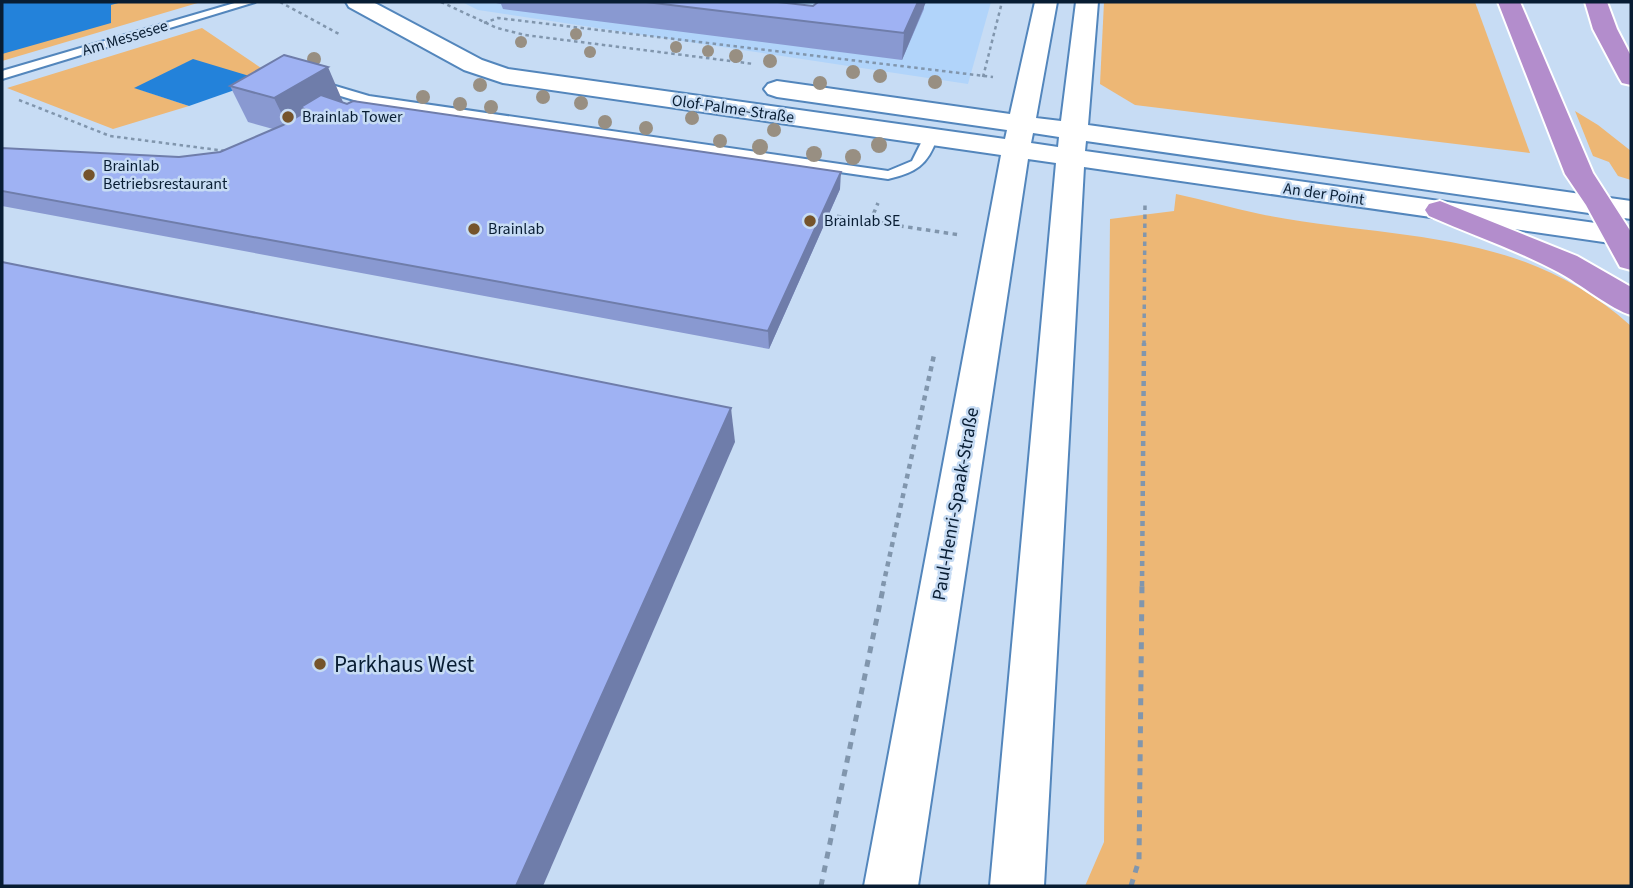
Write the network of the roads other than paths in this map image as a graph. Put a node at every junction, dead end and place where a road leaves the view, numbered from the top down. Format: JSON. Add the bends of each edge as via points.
{"nodes":[{"id":1,"x":249,"y":2,"type":"edge"},
{"id":2,"x":357,"y":2,"type":"edge"},
{"id":3,"x":1046,"y":2,"type":"edge"},
{"id":4,"x":1087,"y":2,"type":"edge"},
{"id":5,"x":1509,"y":2,"type":"edge"},
{"id":6,"x":1595,"y":2,"type":"edge"},
{"id":7,"x":455,"y":53,"type":"junction"},
{"id":8,"x":534,"y":56,"type":"dead end"},
{"id":9,"x":2,"y":75,"type":"edge"},
{"id":10,"x":1631,"y":78,"type":"edge"},
{"id":11,"x":301,"y":80,"type":"edge"},
{"id":12,"x":748,"y":85,"type":"dead end"},
{"id":13,"x":1019,"y":136,"type":"junction"},
{"id":14,"x":930,"y":138,"type":"junction"},
{"id":15,"x":1072,"y":144,"type":"junction"},
{"id":16,"x":1601,"y":205,"type":"junction"},
{"id":17,"x":1440,"y":210,"type":"junction"},
{"id":18,"x":1628,"y":236,"type":"edge"},
{"id":19,"x":1631,"y":304,"type":"edge"},
{"id":20,"x":891,"y":886,"type":"edge"},
{"id":21,"x":1017,"y":886,"type":"edge"}],
"edges":[{"from":1,"to":9,"type":"lane","name":"Am Messesee"},
{"from":2,"to":7,"type":"main road","name":"Olof-Palme-Straße"},
{"from":3,"to":13,"type":"main road","name":"Paul-Henri-Spaak-Straße"},
{"from":4,"to":15,"type":"main road"},
{"from":5,"to":16,"type":"highway","via":[[1579,174]]},
{"from":6,"to":10,"type":"highway"},
{"from":7,"to":8,"type":"main road","name":"Olof-Palme-Straße"},
{"from":7,"to":14,"type":"main road","name":"Olof-Palme-Straße","via":[[503,76]]},
{"from":11,"to":14,"type":"lane","via":[[367,100],[888,176],[918,164]]},
{"from":12,"to":13,"type":"main road","name":"Olof-Palme-Straße"},
{"from":13,"to":14,"type":"main road","name":"Olof-Palme-Straße"},
{"from":13,"to":15,"type":"main road","name":"An der Point"},
{"from":13,"to":20,"type":"main road","name":"Paul-Henri-Spaak-Straße"},
{"from":15,"to":16,"type":"main road","name":"An der Point"},
{"from":15,"to":17,"type":"main road","name":"An der Point","via":[[1153,170]]},
{"from":15,"to":21,"type":"main road"},
{"from":16,"to":18,"type":"highway"},
{"from":17,"to":18,"type":"main road","name":"An der Point"},
{"from":17,"to":19,"type":"highway","via":[[1567,264]]}]}
